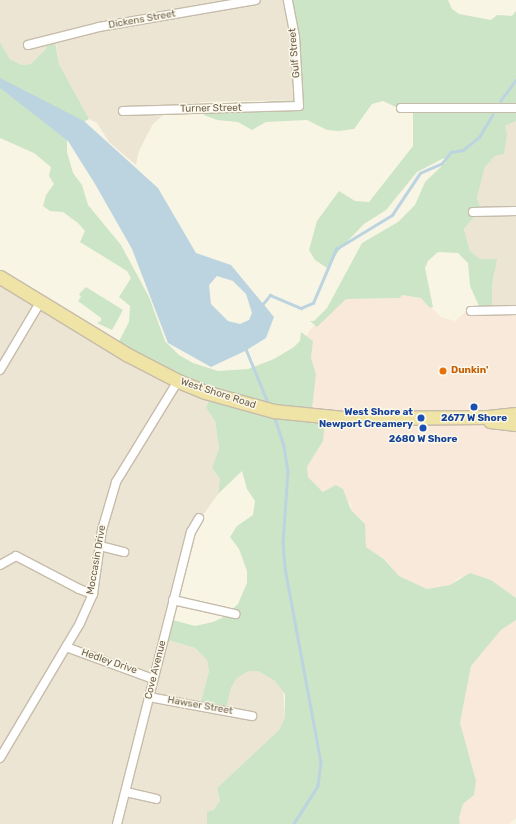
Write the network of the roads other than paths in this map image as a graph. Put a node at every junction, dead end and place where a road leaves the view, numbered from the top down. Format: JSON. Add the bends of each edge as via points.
{"nodes":[{"id":1,"x":256,"y":0,"type":"edge"},
{"id":2,"x":288,"y":0,"type":"edge"},
{"id":3,"x":28,"y":45,"type":"dead end"},
{"id":4,"x":299,"y":106,"type":"joint"},
{"id":5,"x":402,"y":108,"type":"dead end"},
{"id":6,"x":516,"y":108,"type":"edge"},
{"id":7,"x":122,"y":111,"type":"dead end"},
{"id":8,"x":516,"y":211,"type":"edge"},
{"id":9,"x":473,"y":212,"type":"dead end"},
{"id":10,"x":0,"y":277,"type":"edge"},
{"id":11,"x":41,"y":301,"type":"junction"},
{"id":12,"x":516,"y":310,"type":"edge"},
{"id":13,"x":471,"y":311,"type":"dead end"},
{"id":14,"x":0,"y":370,"type":"edge"},
{"id":15,"x":178,"y":381,"type":"junction"},
{"id":16,"x":516,"y":414,"type":"edge"},
{"id":17,"x":463,"y":417,"type":"junction"},
{"id":18,"x":516,"y":424,"type":"edge"},
{"id":19,"x":199,"y":518,"type":"dead end"},
{"id":20,"x":100,"y":546,"type":"junction"},
{"id":21,"x":124,"y":552,"type":"dead end"},
{"id":22,"x":0,"y":565,"type":"edge"},
{"id":23,"x":93,"y":594,"type":"junction"},
{"id":24,"x":173,"y":600,"type":"junction"},
{"id":25,"x":235,"y":614,"type":"dead end"},
{"id":26,"x":66,"y":647,"type":"junction"},
{"id":27,"x":153,"y":679,"type":"junction"},
{"id":28,"x":149,"y":697,"type":"junction"},
{"id":29,"x":252,"y":716,"type":"dead end"},
{"id":30,"x":0,"y":758,"type":"edge"},
{"id":31,"x":126,"y":792,"type":"junction"},
{"id":32,"x":156,"y":799,"type":"dead end"},
{"id":33,"x":117,"y":824,"type":"edge"}],
"edges":[{"from":1,"to":3,"type":"street","name":"Dickens Street","via":[[99,28]]},
{"from":2,"to":4,"type":"street","name":"Gulf Street","via":[[295,37]]},
{"from":4,"to":7,"type":"street","name":"Turner Street"},
{"from":5,"to":6,"type":"street"},
{"from":8,"to":9,"type":"street"},
{"from":10,"to":11,"type":"main road","name":"West Shore Road"},
{"from":11,"to":14,"type":"street"},
{"from":11,"to":15,"type":"main road","name":"West Shore Road","via":[[128,355]]},
{"from":12,"to":13,"type":"street"},
{"from":15,"to":17,"type":"main road","name":"West Shore Road","via":[[266,409],[299,415],[344,418]]},
{"from":15,"to":20,"type":"street","name":"Moccasin Drive","via":[[116,482]]},
{"from":16,"to":17,"type":"main road","name":"West Shore Road"},
{"from":17,"to":18,"type":"main road","name":"West Shore Road"},
{"from":19,"to":24,"type":"street","name":"Cove Avenue","via":[[191,532]]},
{"from":20,"to":21,"type":"street"},
{"from":20,"to":23,"type":"street","name":"Moccasin Drive"},
{"from":22,"to":23,"type":"street","via":[[16,556],[78,589]]},
{"from":23,"to":26,"type":"street","name":"Moccasin Drive"},
{"from":24,"to":25,"type":"street"},
{"from":24,"to":27,"type":"street","name":"Cove Avenue"},
{"from":26,"to":27,"type":"street","name":"Hedley Drive"},
{"from":26,"to":30,"type":"street","name":"Moccasin Drive"},
{"from":27,"to":28,"type":"street","name":"Cove Avenue"},
{"from":28,"to":29,"type":"street","name":"Hawser Street"},
{"from":28,"to":31,"type":"street","name":"Cove Avenue"},
{"from":31,"to":32,"type":"street"},
{"from":31,"to":33,"type":"street","name":"Cove Avenue"}]}
